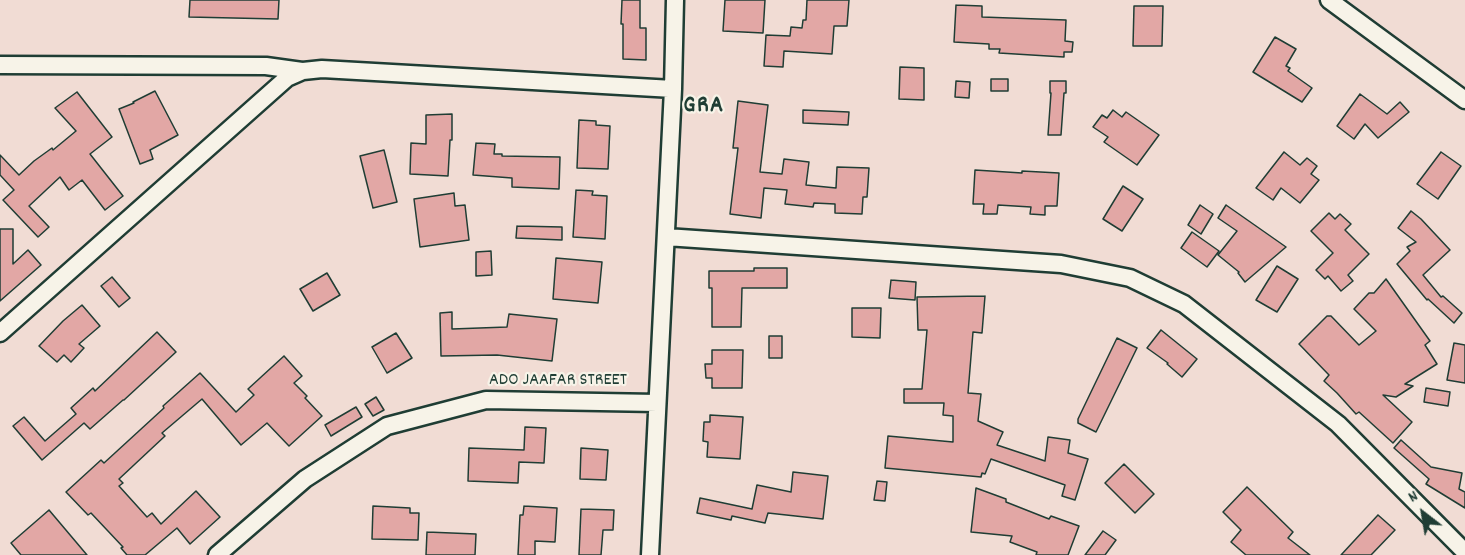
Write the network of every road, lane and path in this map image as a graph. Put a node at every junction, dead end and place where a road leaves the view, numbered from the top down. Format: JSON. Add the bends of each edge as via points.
{"nodes":[{"id":1,"x":675,"y":0,"type":"edge"},
{"id":2,"x":1329,"y":0,"type":"edge"},
{"id":3,"x":0,"y":65,"type":"edge"},
{"id":4,"x":303,"y":71,"type":"junction"},
{"id":5,"x":673,"y":89,"type":"junction"},
{"id":6,"x":1465,"y":100,"type":"edge"},
{"id":7,"x":666,"y":237,"type":"junction"},
{"id":8,"x":0,"y":333,"type":"edge"},
{"id":9,"x":657,"y":403,"type":"junction"},
{"id":10,"x":1465,"y":552,"type":"edge"},
{"id":11,"x":217,"y":555,"type":"edge"},
{"id":12,"x":650,"y":555,"type":"edge"}],
"edges":[{"from":1,"to":5,"type":"street"},
{"from":2,"to":6,"type":"street"},
{"from":3,"to":4,"type":"street","via":[[266,66]]},
{"from":4,"to":5,"type":"street"},
{"from":4,"to":8,"type":"street","via":[[287,78]]},
{"from":5,"to":7,"type":"street"},
{"from":7,"to":9,"type":"street"},
{"from":7,"to":10,"type":"street","via":[[1060,264],[1130,278],[1184,304],[1338,424]]},
{"from":9,"to":11,"type":"street","name":"ADO JAAFAR STREET","via":[[486,400],[387,426],[305,479]]},
{"from":9,"to":12,"type":"street"}]}
